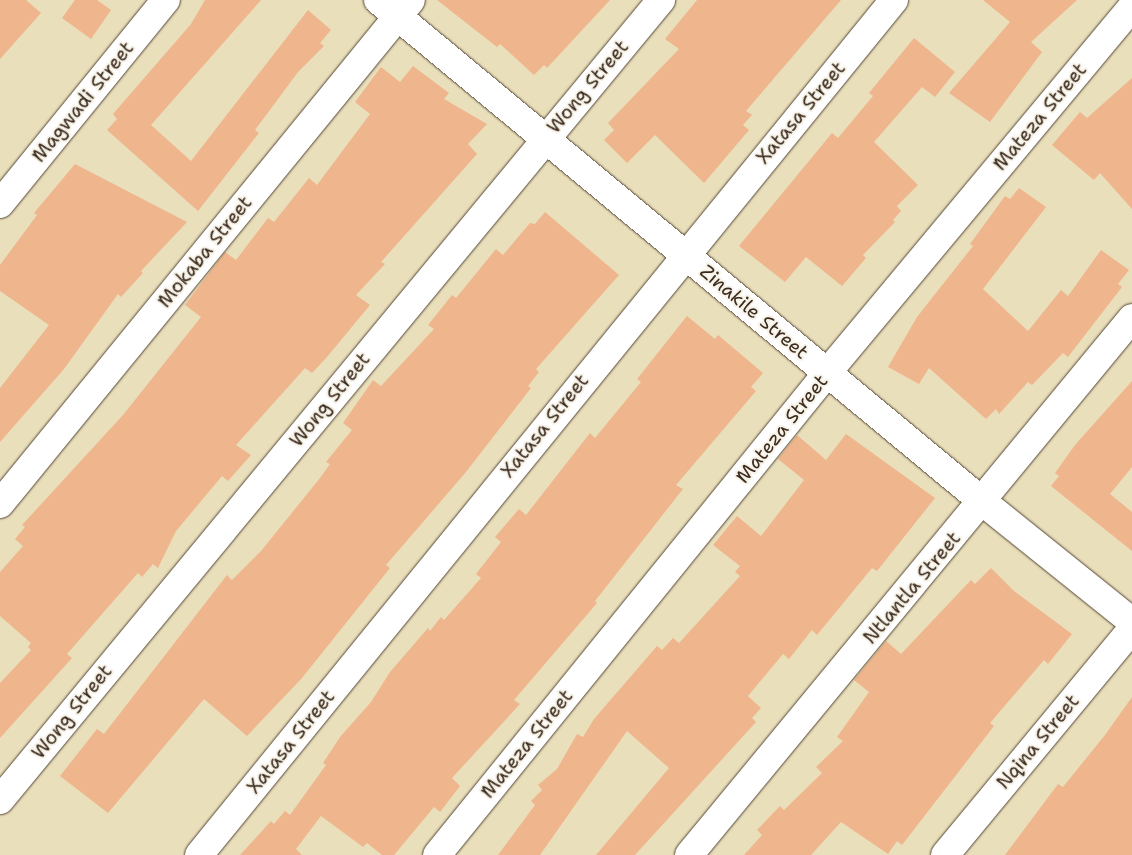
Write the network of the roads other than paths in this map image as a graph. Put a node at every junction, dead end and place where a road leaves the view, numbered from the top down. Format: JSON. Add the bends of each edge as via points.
{"nodes":[{"id":1,"x":166,"y":0,"type":"edge"},
{"id":2,"x":661,"y":0,"type":"edge"},
{"id":3,"x":894,"y":0,"type":"edge"},
{"id":4,"x":395,"y":5,"type":"edge"},
{"id":5,"x":1132,"y":6,"type":"edge"},
{"id":6,"x":544,"y":140,"type":"junction"},
{"id":7,"x":0,"y":204,"type":"edge"},
{"id":8,"x":684,"y":254,"type":"junction"},
{"id":9,"x":1132,"y":318,"type":"edge"},
{"id":10,"x":827,"y":373,"type":"junction"},
{"id":11,"x":983,"y":502,"type":"junction"},
{"id":12,"x":0,"y":504,"type":"edge"},
{"id":13,"x":1132,"y":622,"type":"edge"},
{"id":14,"x":1132,"y":629,"type":"edge"},
{"id":15,"x":0,"y":800,"type":"edge"},
{"id":16,"x":199,"y":855,"type":"edge"},
{"id":17,"x":437,"y":855,"type":"edge"},
{"id":18,"x":690,"y":855,"type":"edge"},
{"id":19,"x":944,"y":855,"type":"edge"}],
"edges":[{"from":1,"to":7,"type":"street","name":"Magwadi Street"},
{"from":2,"to":6,"type":"street","name":"Wong Street"},
{"from":3,"to":8,"type":"street","name":"Xatasa Street"},
{"from":4,"to":6,"type":"street","name":"Zinakile Street"},
{"from":4,"to":12,"type":"street","name":"Mokaba Street"},
{"from":5,"to":10,"type":"street","name":"Mateza Street"},
{"from":6,"to":8,"type":"street","name":"Zinakile Street"},
{"from":6,"to":15,"type":"street","name":"Wong Street"},
{"from":8,"to":10,"type":"street","name":"Zinakile Street"},
{"from":8,"to":16,"type":"street","name":"Xatasa Street"},
{"from":9,"to":11,"type":"street","name":"Ntlantla Street"},
{"from":10,"to":11,"type":"street","name":"Zinakile Street"},
{"from":10,"to":17,"type":"street","name":"Mateza Street"},
{"from":11,"to":13,"type":"street","name":"Zinakile Street"},
{"from":11,"to":18,"type":"street","name":"Ntlantla Street"},
{"from":14,"to":19,"type":"street","name":"Nqina Street"}]}
